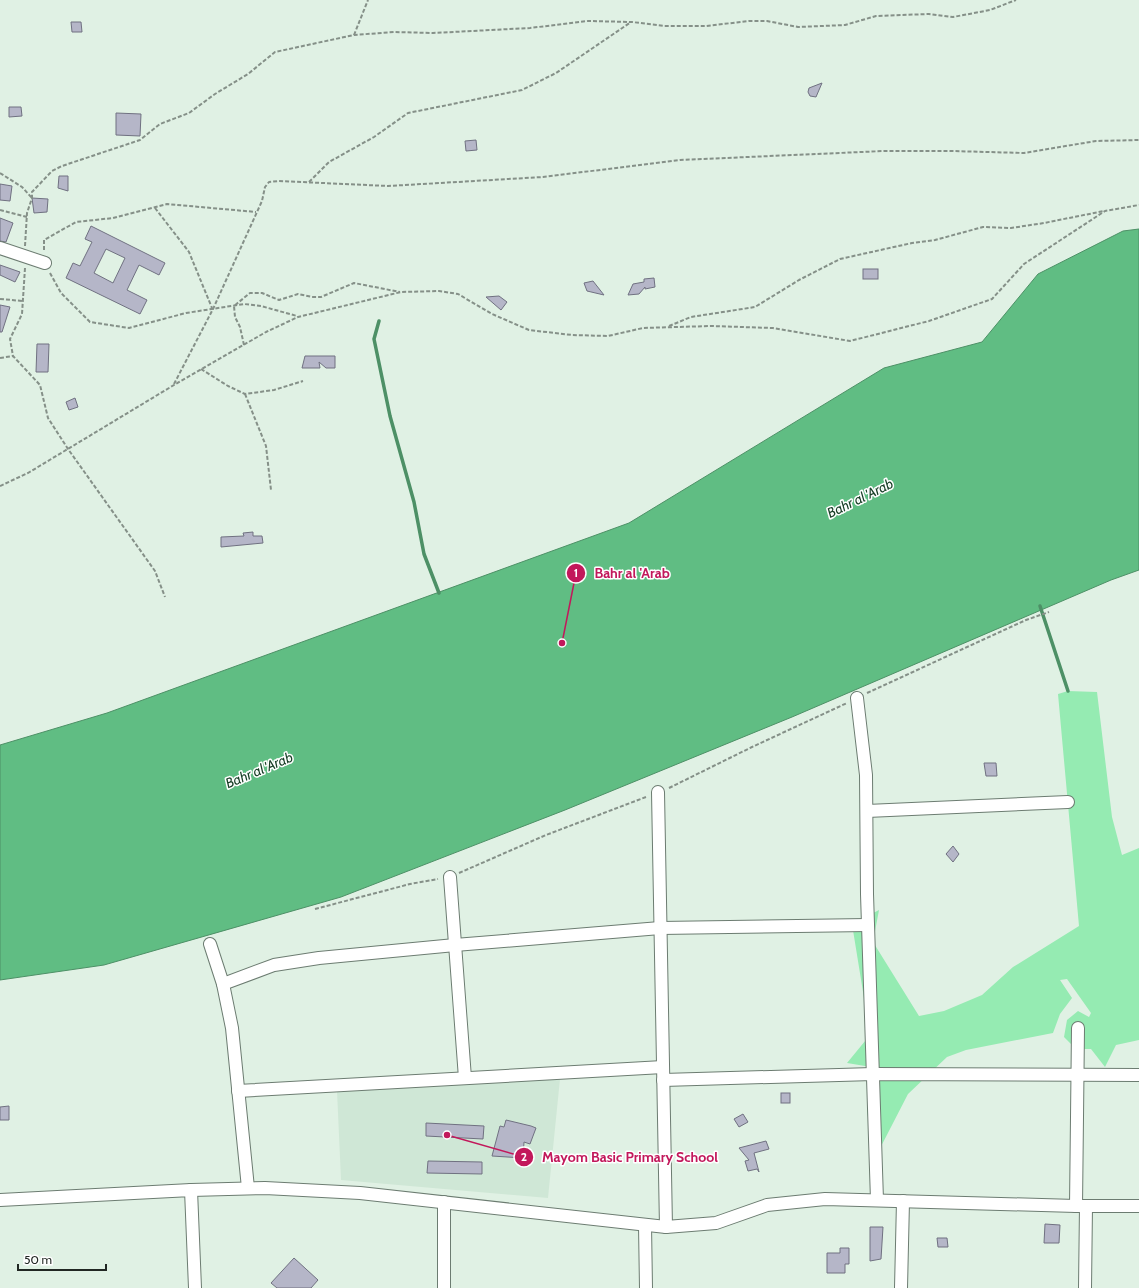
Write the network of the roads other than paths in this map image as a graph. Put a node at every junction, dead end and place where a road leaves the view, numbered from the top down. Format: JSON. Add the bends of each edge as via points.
{"nodes":[{"id":1,"x":0,"y":248,"type":"edge"},
{"id":2,"x":45,"y":263,"type":"road end"},
{"id":3,"x":857,"y":698,"type":"road end"},
{"id":4,"x":658,"y":792,"type":"road end"},
{"id":5,"x":1068,"y":802,"type":"dead end"},
{"id":6,"x":866,"y":811,"type":"junction"},
{"id":7,"x":450,"y":877,"type":"road end"},
{"id":8,"x":868,"y":925,"type":"junction"},
{"id":9,"x":660,"y":928,"type":"junction"},
{"id":10,"x":210,"y":944,"type":"dead end"},
{"id":11,"x":455,"y":945,"type":"junction"},
{"id":12,"x":223,"y":984,"type":"junction"},
{"id":13,"x":1078,"y":1028,"type":"dead end"},
{"id":14,"x":663,"y":1067,"type":"junction"},
{"id":15,"x":874,"y":1074,"type":"junction"},
{"id":16,"x":1077,"y":1074,"type":"junction"},
{"id":17,"x":1139,"y":1075,"type":"edge"},
{"id":18,"x":464,"y":1078,"type":"junction"},
{"id":19,"x":663,"y":1080,"type":"junction"},
{"id":20,"x":238,"y":1091,"type":"junction"},
{"id":21,"x":248,"y":1188,"type":"junction"},
{"id":22,"x":191,"y":1190,"type":"junction"},
{"id":23,"x":0,"y":1200,"type":"edge"},
{"id":24,"x":876,"y":1200,"type":"junction"},
{"id":25,"x":903,"y":1201,"type":"junction"},
{"id":26,"x":444,"y":1202,"type":"junction"},
{"id":27,"x":1081,"y":1206,"type":"junction"},
{"id":28,"x":1139,"y":1206,"type":"edge"},
{"id":29,"x":645,"y":1225,"type":"junction"},
{"id":30,"x":666,"y":1227,"type":"junction"},
{"id":31,"x":195,"y":1288,"type":"edge"},
{"id":32,"x":444,"y":1288,"type":"edge"},
{"id":33,"x":646,"y":1288,"type":"edge"},
{"id":34,"x":900,"y":1288,"type":"edge"},
{"id":35,"x":1085,"y":1288,"type":"edge"}],
"edges":[{"from":1,"to":2,"type":"street"},
{"from":3,"to":6,"type":"street","via":[[866,775]]},
{"from":4,"to":9,"type":"street"},
{"from":5,"to":6,"type":"street"},
{"from":6,"to":8,"type":"street"},
{"from":7,"to":11,"type":"street"},
{"from":8,"to":9,"type":"street"},
{"from":8,"to":15,"type":"street"},
{"from":9,"to":11,"type":"street"},
{"from":9,"to":14,"type":"street"},
{"from":10,"to":12,"type":"street"},
{"from":11,"to":12,"type":"street","via":[[319,958],[274,965]]},
{"from":11,"to":18,"type":"street"},
{"from":12,"to":20,"type":"street","via":[[232,1028]]},
{"from":13,"to":16,"type":"street"},
{"from":14,"to":18,"type":"street"},
{"from":14,"to":19,"type":"street"},
{"from":15,"to":16,"type":"street"},
{"from":15,"to":19,"type":"street"},
{"from":15,"to":24,"type":"street"},
{"from":16,"to":17,"type":"street"},
{"from":16,"to":27,"type":"street"},
{"from":18,"to":20,"type":"street"},
{"from":19,"to":30,"type":"street"},
{"from":20,"to":21,"type":"street"},
{"from":21,"to":22,"type":"street"},
{"from":21,"to":26,"type":"street","via":[[360,1193]]},
{"from":22,"to":23,"type":"street"},
{"from":22,"to":31,"type":"street"},
{"from":24,"to":25,"type":"street"},
{"from":24,"to":30,"type":"street","via":[[825,1199],[767,1205],[716,1223]]},
{"from":25,"to":27,"type":"street"},
{"from":25,"to":34,"type":"street"},
{"from":26,"to":29,"type":"street"},
{"from":26,"to":32,"type":"street"},
{"from":27,"to":28,"type":"street"},
{"from":27,"to":35,"type":"street"},
{"from":29,"to":30,"type":"street"},
{"from":29,"to":33,"type":"street"}]}
